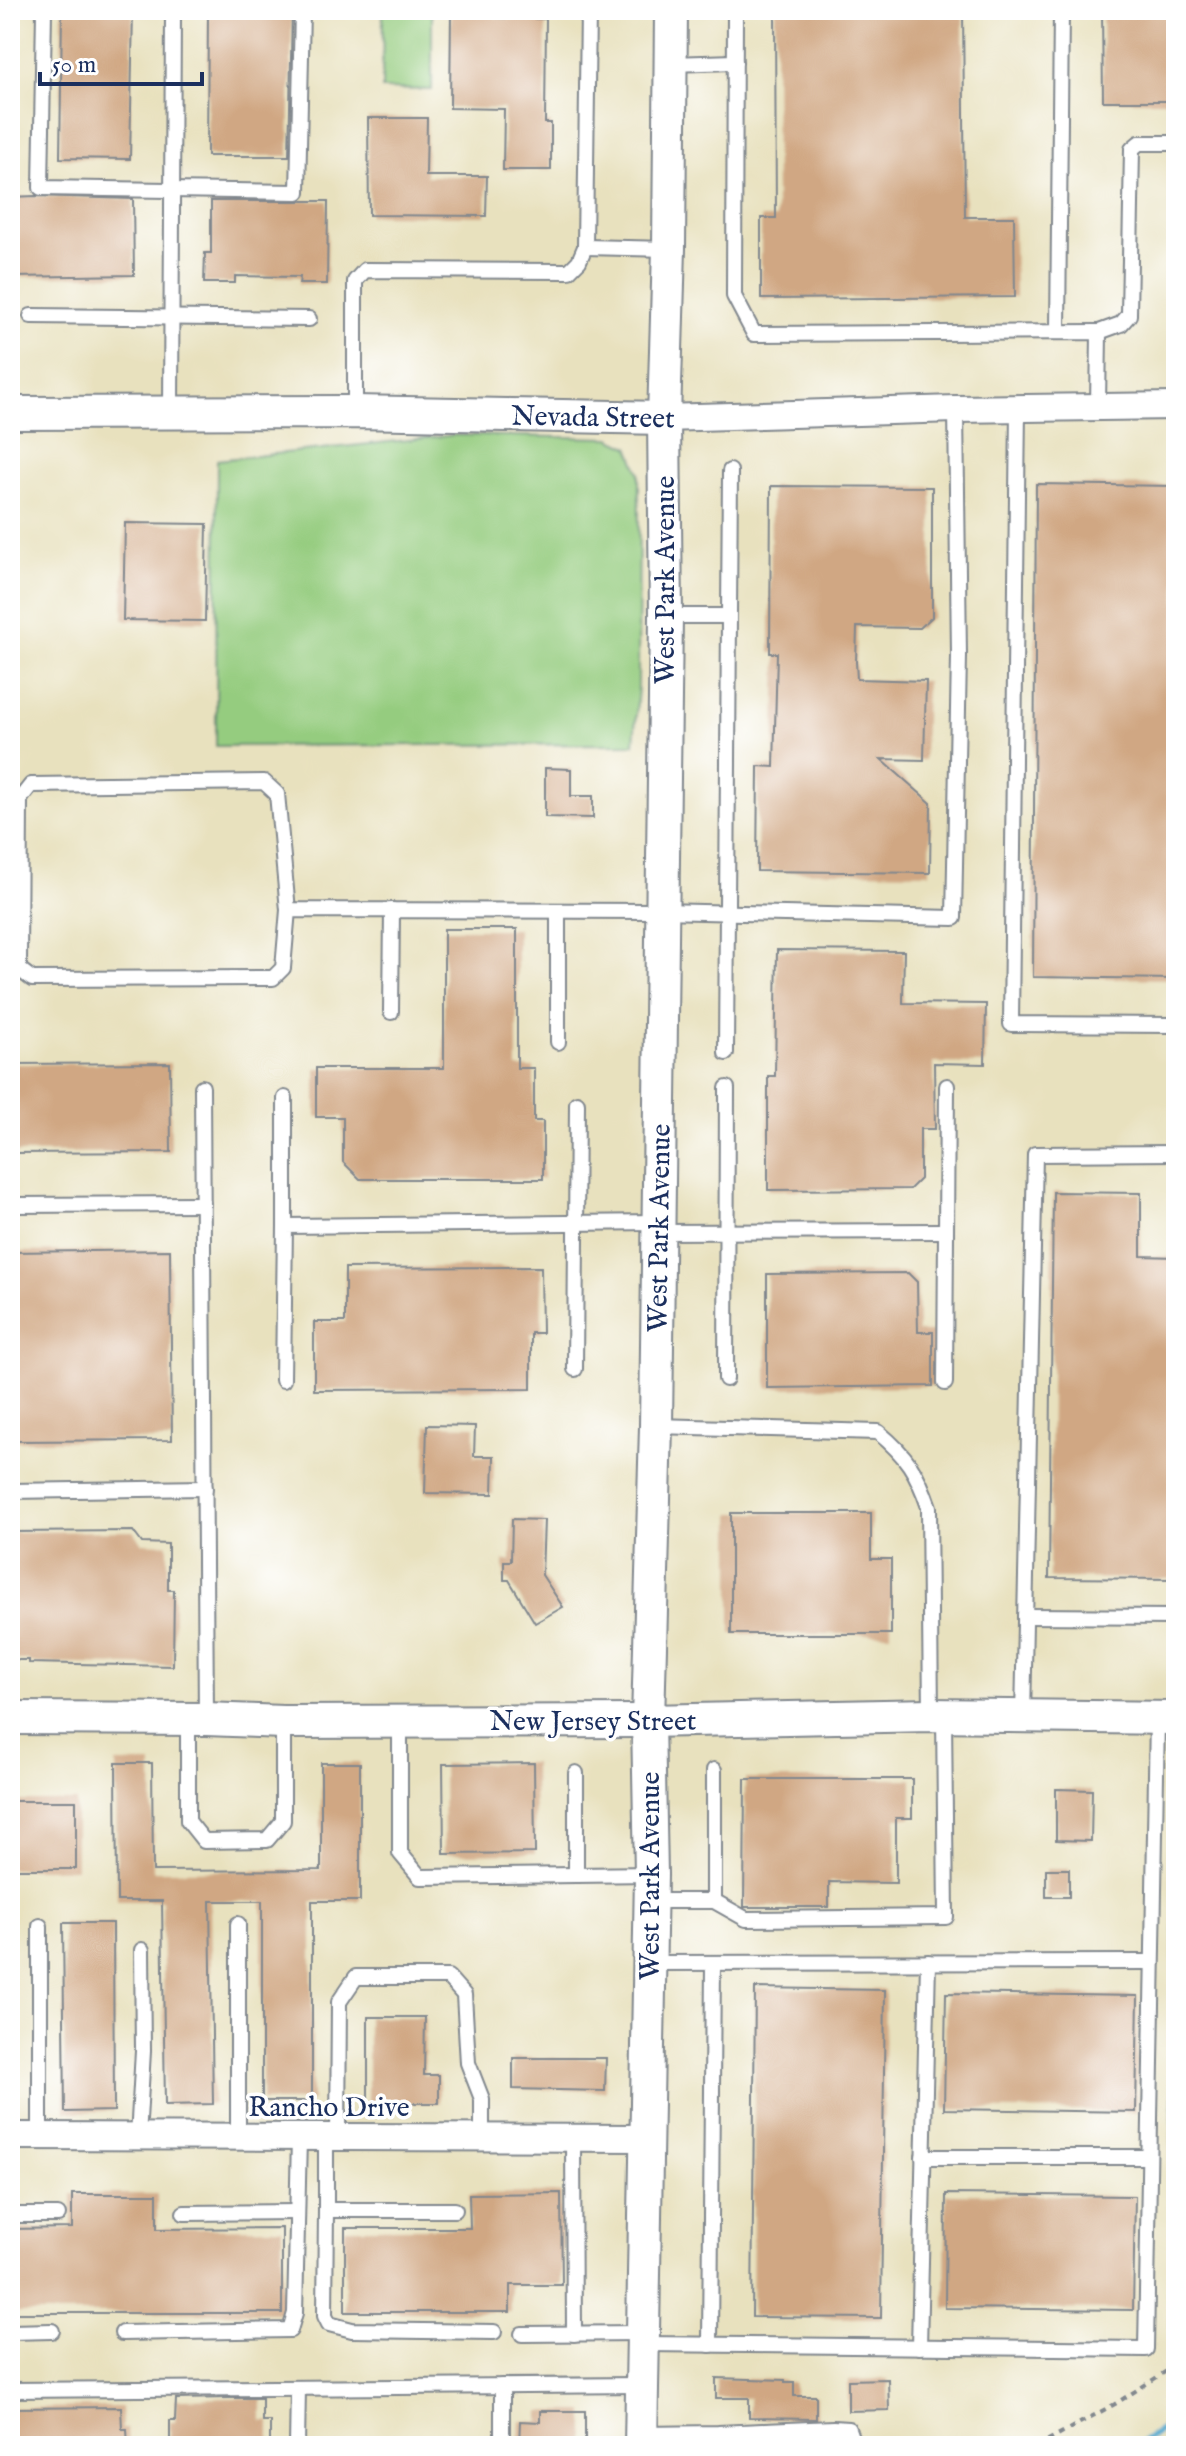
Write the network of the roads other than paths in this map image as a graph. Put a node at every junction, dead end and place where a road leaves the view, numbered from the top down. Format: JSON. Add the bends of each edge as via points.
{"nodes":[{"id":1,"x":44,"y":10,"type":"edge"},
{"id":2,"x":173,"y":10,"type":"edge"},
{"id":3,"x":302,"y":10,"type":"edge"},
{"id":4,"x":588,"y":10,"type":"edge"},
{"id":5,"x":671,"y":10,"type":"edge"},
{"id":6,"x":735,"y":10,"type":"edge"},
{"id":7,"x":1061,"y":10,"type":"edge"},
{"id":8,"x":735,"y":62,"type":"junction"},
{"id":9,"x":671,"y":64,"type":"junction"},
{"id":10,"x":1176,"y":143,"type":"edge"},
{"id":11,"x":172,"y":190,"type":"junction"},
{"id":12,"x":585,"y":247,"type":"junction"},
{"id":13,"x":669,"y":249,"type":"junction"},
{"id":14,"x":31,"y":316,"type":"dead end"},
{"id":15,"x":172,"y":317,"type":"junction"},
{"id":16,"x":309,"y":319,"type":"dead end"},
{"id":17,"x":1058,"y":332,"type":"junction"},
{"id":18,"x":1099,"y":332,"type":"junction"},
{"id":19,"x":1176,"y":406,"type":"edge"},
{"id":20,"x":1098,"y":407,"type":"junction"},
{"id":21,"x":1018,"y":408,"type":"junction"},
{"id":22,"x":956,"y":409,"type":"junction"},
{"id":23,"x":355,"y":412,"type":"junction"},
{"id":24,"x":10,"y":413,"type":"edge"},
{"id":25,"x":171,"y":413,"type":"junction"},
{"id":26,"x":664,"y":418,"type":"junction"},
{"id":27,"x":730,"y":471,"type":"dead end"},
{"id":28,"x":666,"y":616,"type":"junction"},
{"id":29,"x":729,"y":616,"type":"junction"},
{"id":30,"x":288,"y":910,"type":"junction"},
{"id":31,"x":392,"y":910,"type":"junction"},
{"id":32,"x":662,"y":911,"type":"junction"},
{"id":33,"x":558,"y":912,"type":"junction"},
{"id":34,"x":726,"y":913,"type":"junction"},
{"id":35,"x":391,"y":1012,"type":"dead end"},
{"id":36,"x":1176,"y":1025,"type":"edge"},
{"id":37,"x":558,"y":1042,"type":"dead end"},
{"id":38,"x":726,"y":1053,"type":"dead end"},
{"id":39,"x":947,"y":1086,"type":"dead end"},
{"id":40,"x":202,"y":1087,"type":"dead end"},
{"id":41,"x":727,"y":1088,"type":"dead end"},
{"id":42,"x":285,"y":1098,"type":"dead end"},
{"id":43,"x":577,"y":1103,"type":"dead end"},
{"id":44,"x":1176,"y":1153,"type":"edge"},
{"id":45,"x":203,"y":1204,"type":"junction"},
{"id":46,"x":10,"y":1205,"type":"edge"},
{"id":47,"x":575,"y":1223,"type":"junction"},
{"id":48,"x":285,"y":1226,"type":"junction"},
{"id":49,"x":658,"y":1227,"type":"junction"},
{"id":50,"x":946,"y":1231,"type":"junction"},
{"id":51,"x":727,"y":1232,"type":"junction"},
{"id":52,"x":575,"y":1369,"type":"dead end"},
{"id":53,"x":726,"y":1379,"type":"dead end"},
{"id":54,"x":283,"y":1380,"type":"dead end"},
{"id":55,"x":945,"y":1383,"type":"dead end"},
{"id":56,"x":656,"y":1426,"type":"junction"},
{"id":57,"x":205,"y":1488,"type":"junction"},
{"id":58,"x":10,"y":1491,"type":"edge"},
{"id":59,"x":1025,"y":1616,"type":"junction"},
{"id":60,"x":1176,"y":1617,"type":"edge"},
{"id":61,"x":938,"y":1715,"type":"junction"},
{"id":62,"x":1023,"y":1716,"type":"junction"},
{"id":63,"x":10,"y":1718,"type":"edge"},
{"id":64,"x":1166,"y":1718,"type":"edge"},
{"id":65,"x":197,"y":1719,"type":"junction"},
{"id":66,"x":400,"y":1721,"type":"junction"},
{"id":67,"x":648,"y":1721,"type":"junction"},
{"id":68,"x":283,"y":1722,"type":"junction"},
{"id":69,"x":714,"y":1770,"type":"dead end"},
{"id":70,"x":576,"y":1773,"type":"dead end"},
{"id":71,"x":576,"y":1875,"type":"junction"},
{"id":72,"x":650,"y":1888,"type":"junction"},
{"id":73,"x":714,"y":1901,"type":"junction"},
{"id":74,"x":238,"y":1924,"type":"dead end"},
{"id":75,"x":40,"y":1926,"type":"dead end"},
{"id":76,"x":142,"y":1950,"type":"dead end"},
{"id":77,"x":928,"y":1962,"type":"junction"},
{"id":78,"x":1152,"y":1962,"type":"junction"},
{"id":79,"x":649,"y":1963,"type":"junction"},
{"id":80,"x":713,"y":1963,"type":"junction"},
{"id":81,"x":10,"y":2136,"type":"edge"},
{"id":82,"x":40,"y":2137,"type":"junction"},
{"id":83,"x":138,"y":2137,"type":"junction"},
{"id":84,"x":238,"y":2138,"type":"junction"},
{"id":85,"x":299,"y":2138,"type":"junction"},
{"id":86,"x":332,"y":2138,"type":"junction"},
{"id":87,"x":482,"y":2138,"type":"junction"},
{"id":88,"x":573,"y":2138,"type":"junction"},
{"id":89,"x":647,"y":2138,"type":"junction"},
{"id":90,"x":923,"y":2157,"type":"junction"},
{"id":91,"x":1149,"y":2157,"type":"junction"},
{"id":92,"x":326,"y":2210,"type":"junction"},
{"id":93,"x":455,"y":2210,"type":"dead end"},
{"id":94,"x":297,"y":2212,"type":"junction"},
{"id":95,"x":184,"y":2213,"type":"dead end"},
{"id":96,"x":10,"y":2215,"type":"edge"},
{"id":97,"x":58,"y":2215,"type":"dead end"},
{"id":98,"x":52,"y":2331,"type":"dead end"},
{"id":99,"x":10,"y":2332,"type":"edge"},
{"id":100,"x":494,"y":2332,"type":"dead end"},
{"id":101,"x":122,"y":2333,"type":"dead end"},
{"id":102,"x":522,"y":2334,"type":"dead end"},
{"id":103,"x":574,"y":2334,"type":"junction"},
{"id":104,"x":642,"y":2339,"type":"junction"},
{"id":105,"x":710,"y":2345,"type":"junction"},
{"id":106,"x":919,"y":2347,"type":"junction"},
{"id":107,"x":641,"y":2385,"type":"junction"},
{"id":108,"x":502,"y":2386,"type":"junction"},
{"id":109,"x":298,"y":2388,"type":"junction"},
{"id":110,"x":10,"y":2390,"type":"edge"},
{"id":111,"x":641,"y":2440,"type":"edge"},
{"id":112,"x":718,"y":2440,"type":"edge"},
{"id":113,"x":297,"y":2446,"type":"edge"},
{"id":114,"x":502,"y":2446,"type":"edge"},
{"id":115,"x":852,"y":2446,"type":"edge"}],
"edges":[{"from":1,"to":11,"type":"lane","via":[[41,188]]},
{"from":2,"to":11,"type":"lane"},
{"from":3,"to":11,"type":"lane","via":[[298,192]]},
{"from":4,"to":12,"type":"lane"},
{"from":5,"to":9,"type":"street","name":"West Park Avenue"},
{"from":6,"to":8,"type":"lane"},
{"from":7,"to":17,"type":"lane"},
{"from":8,"to":9,"type":"lane"},
{"from":8,"to":17,"type":"lane","via":[[734,296],[754,334]]},
{"from":9,"to":13,"type":"street","name":"West Park Avenue"},
{"from":10,"to":18,"type":"lane","via":[[1139,143],[1132,149],[1129,315]]},
{"from":11,"to":15,"type":"lane"},
{"from":12,"to":13,"type":"lane"},
{"from":12,"to":23,"type":"lane","via":[[569,271],[365,270],[355,281]]},
{"from":13,"to":26,"type":"street","name":"West Park Avenue"},
{"from":14,"to":15,"type":"lane"},
{"from":15,"to":16,"type":"lane"},
{"from":15,"to":25,"type":"lane"},
{"from":17,"to":18,"type":"lane"},
{"from":18,"to":20,"type":"lane"},
{"from":19,"to":20,"type":"street","name":"Nevada Street"},
{"from":20,"to":21,"type":"street","name":"Nevada Street"},
{"from":21,"to":22,"type":"street","name":"Nevada Street"},
{"from":21,"to":36,"type":"lane","via":[[1011,1024]]},
{"from":22,"to":26,"type":"street","name":"Nevada Street"},
{"from":22,"to":34,"type":"lane","via":[[954,918]]},
{"from":23,"to":25,"type":"street","name":"Nevada Street"},
{"from":23,"to":26,"type":"street","name":"Nevada Street"},
{"from":24,"to":25,"type":"street","name":"Nevada Street"},
{"from":26,"to":28,"type":"street","name":"West Park Avenue"},
{"from":27,"to":29,"type":"lane"},
{"from":28,"to":29,"type":"lane"},
{"from":28,"to":32,"type":"street","name":"West Park Avenue"},
{"from":29,"to":34,"type":"lane"},
{"from":30,"to":30,"type":"lane","via":[[283,968],[273,978],[32,979],[19,969],[20,799],[31,785],[264,782],[277,794]]},
{"from":30,"to":31,"type":"lane"},
{"from":31,"to":33,"type":"lane"},
{"from":31,"to":35,"type":"lane"},
{"from":32,"to":33,"type":"lane"},
{"from":32,"to":34,"type":"lane"},
{"from":32,"to":49,"type":"street","name":"West Park Avenue"},
{"from":33,"to":37,"type":"lane"},
{"from":34,"to":38,"type":"lane"},
{"from":39,"to":50,"type":"lane"},
{"from":40,"to":45,"type":"lane"},
{"from":41,"to":51,"type":"lane"},
{"from":42,"to":48,"type":"lane"},
{"from":43,"to":47,"type":"lane"},
{"from":44,"to":59,"type":"lane","via":[[1035,1154]]},
{"from":45,"to":46,"type":"lane"},
{"from":45,"to":57,"type":"lane"},
{"from":47,"to":48,"type":"lane"},
{"from":47,"to":49,"type":"lane"},
{"from":47,"to":52,"type":"lane"},
{"from":48,"to":54,"type":"lane"},
{"from":49,"to":51,"type":"lane"},
{"from":49,"to":56,"type":"street","name":"West Park Avenue"},
{"from":50,"to":51,"type":"lane"},
{"from":50,"to":55,"type":"lane"},
{"from":51,"to":53,"type":"lane"},
{"from":56,"to":61,"type":"lane","via":[[878,1432],[902,1451],[929,1507]]},
{"from":56,"to":67,"type":"street","name":"West Park Avenue"},
{"from":57,"to":58,"type":"lane"},
{"from":57,"to":65,"type":"lane"},
{"from":59,"to":60,"type":"lane"},
{"from":59,"to":62,"type":"lane"},
{"from":61,"to":62,"type":"street","name":"New Jersey Street"},
{"from":61,"to":67,"type":"street","name":"New Jersey Street"},
{"from":61,"to":73,"type":"lane","via":[[946,1917],[746,1919]]},
{"from":62,"to":64,"type":"street","name":"New Jersey Street"},
{"from":63,"to":65,"type":"street","name":"New Jersey Street"},
{"from":64,"to":78,"type":"lane"},
{"from":65,"to":68,"type":"street","name":"New Jersey Street"},
{"from":65,"to":68,"type":"lane","via":[[188,1821],[204,1841],[267,1840],[283,1821]]},
{"from":66,"to":67,"type":"street","name":"New Jersey Street"},
{"from":66,"to":68,"type":"street","name":"New Jersey Street"},
{"from":66,"to":71,"type":"lane","via":[[400,1853],[420,1877]]},
{"from":67,"to":72,"type":"street","name":"West Park Avenue"},
{"from":69,"to":73,"type":"lane"},
{"from":70,"to":71,"type":"lane"},
{"from":71,"to":72,"type":"lane"},
{"from":72,"to":73,"type":"lane"},
{"from":72,"to":79,"type":"street","name":"West Park Avenue"},
{"from":74,"to":84,"type":"lane"},
{"from":75,"to":82,"type":"lane"},
{"from":76,"to":83,"type":"lane"},
{"from":77,"to":78,"type":"lane"},
{"from":77,"to":80,"type":"lane"},
{"from":77,"to":90,"type":"lane"},
{"from":78,"to":91,"type":"lane"},
{"from":79,"to":80,"type":"lane"},
{"from":79,"to":89,"type":"street","name":"West Park Avenue"},
{"from":80,"to":105,"type":"lane"},
{"from":81,"to":82,"type":"street","name":"Rancho Drive"},
{"from":82,"to":83,"type":"street","name":"Rancho Drive"},
{"from":83,"to":84,"type":"street","name":"Rancho Drive"},
{"from":84,"to":85,"type":"street","name":"Rancho Drive"},
{"from":85,"to":86,"type":"street","name":"Rancho Drive"},
{"from":85,"to":94,"type":"lane"},
{"from":86,"to":87,"type":"street","name":"Rancho Drive"},
{"from":86,"to":87,"type":"lane","via":[[339,2002],[356,1977],[448,1977],[464,1995],[468,2063],[482,2099]]},
{"from":86,"to":92,"type":"lane"},
{"from":87,"to":88,"type":"street","name":"Rancho Drive"},
{"from":88,"to":89,"type":"street","name":"Rancho Drive"},
{"from":88,"to":103,"type":"lane"},
{"from":89,"to":104,"type":"street","name":"West Park Avenue"},
{"from":90,"to":91,"type":"lane"},
{"from":90,"to":106,"type":"lane"},
{"from":91,"to":106,"type":"lane","via":[[1146,2349]]},
{"from":92,"to":93,"type":"lane"},
{"from":92,"to":100,"type":"lane","via":[[329,2324],[352,2330]]},
{"from":94,"to":95,"type":"lane"},
{"from":94,"to":101,"type":"lane","via":[[290,2330]]},
{"from":96,"to":97,"type":"lane"},
{"from":98,"to":99,"type":"lane"},
{"from":102,"to":103,"type":"lane"},
{"from":103,"to":104,"type":"lane"},
{"from":104,"to":105,"type":"lane"},
{"from":104,"to":107,"type":"street","name":"West Park Avenue"},
{"from":105,"to":106,"type":"lane"},
{"from":107,"to":108,"type":"lane"},
{"from":107,"to":111,"type":"street","name":"West Park Avenue"},
{"from":108,"to":109,"type":"lane"},
{"from":108,"to":114,"type":"lane"},
{"from":109,"to":110,"type":"lane"},
{"from":109,"to":113,"type":"lane"},
{"from":111,"to":112,"type":"lane"},
{"from":112,"to":115,"type":"lane","via":[[848,2429]]}]}
